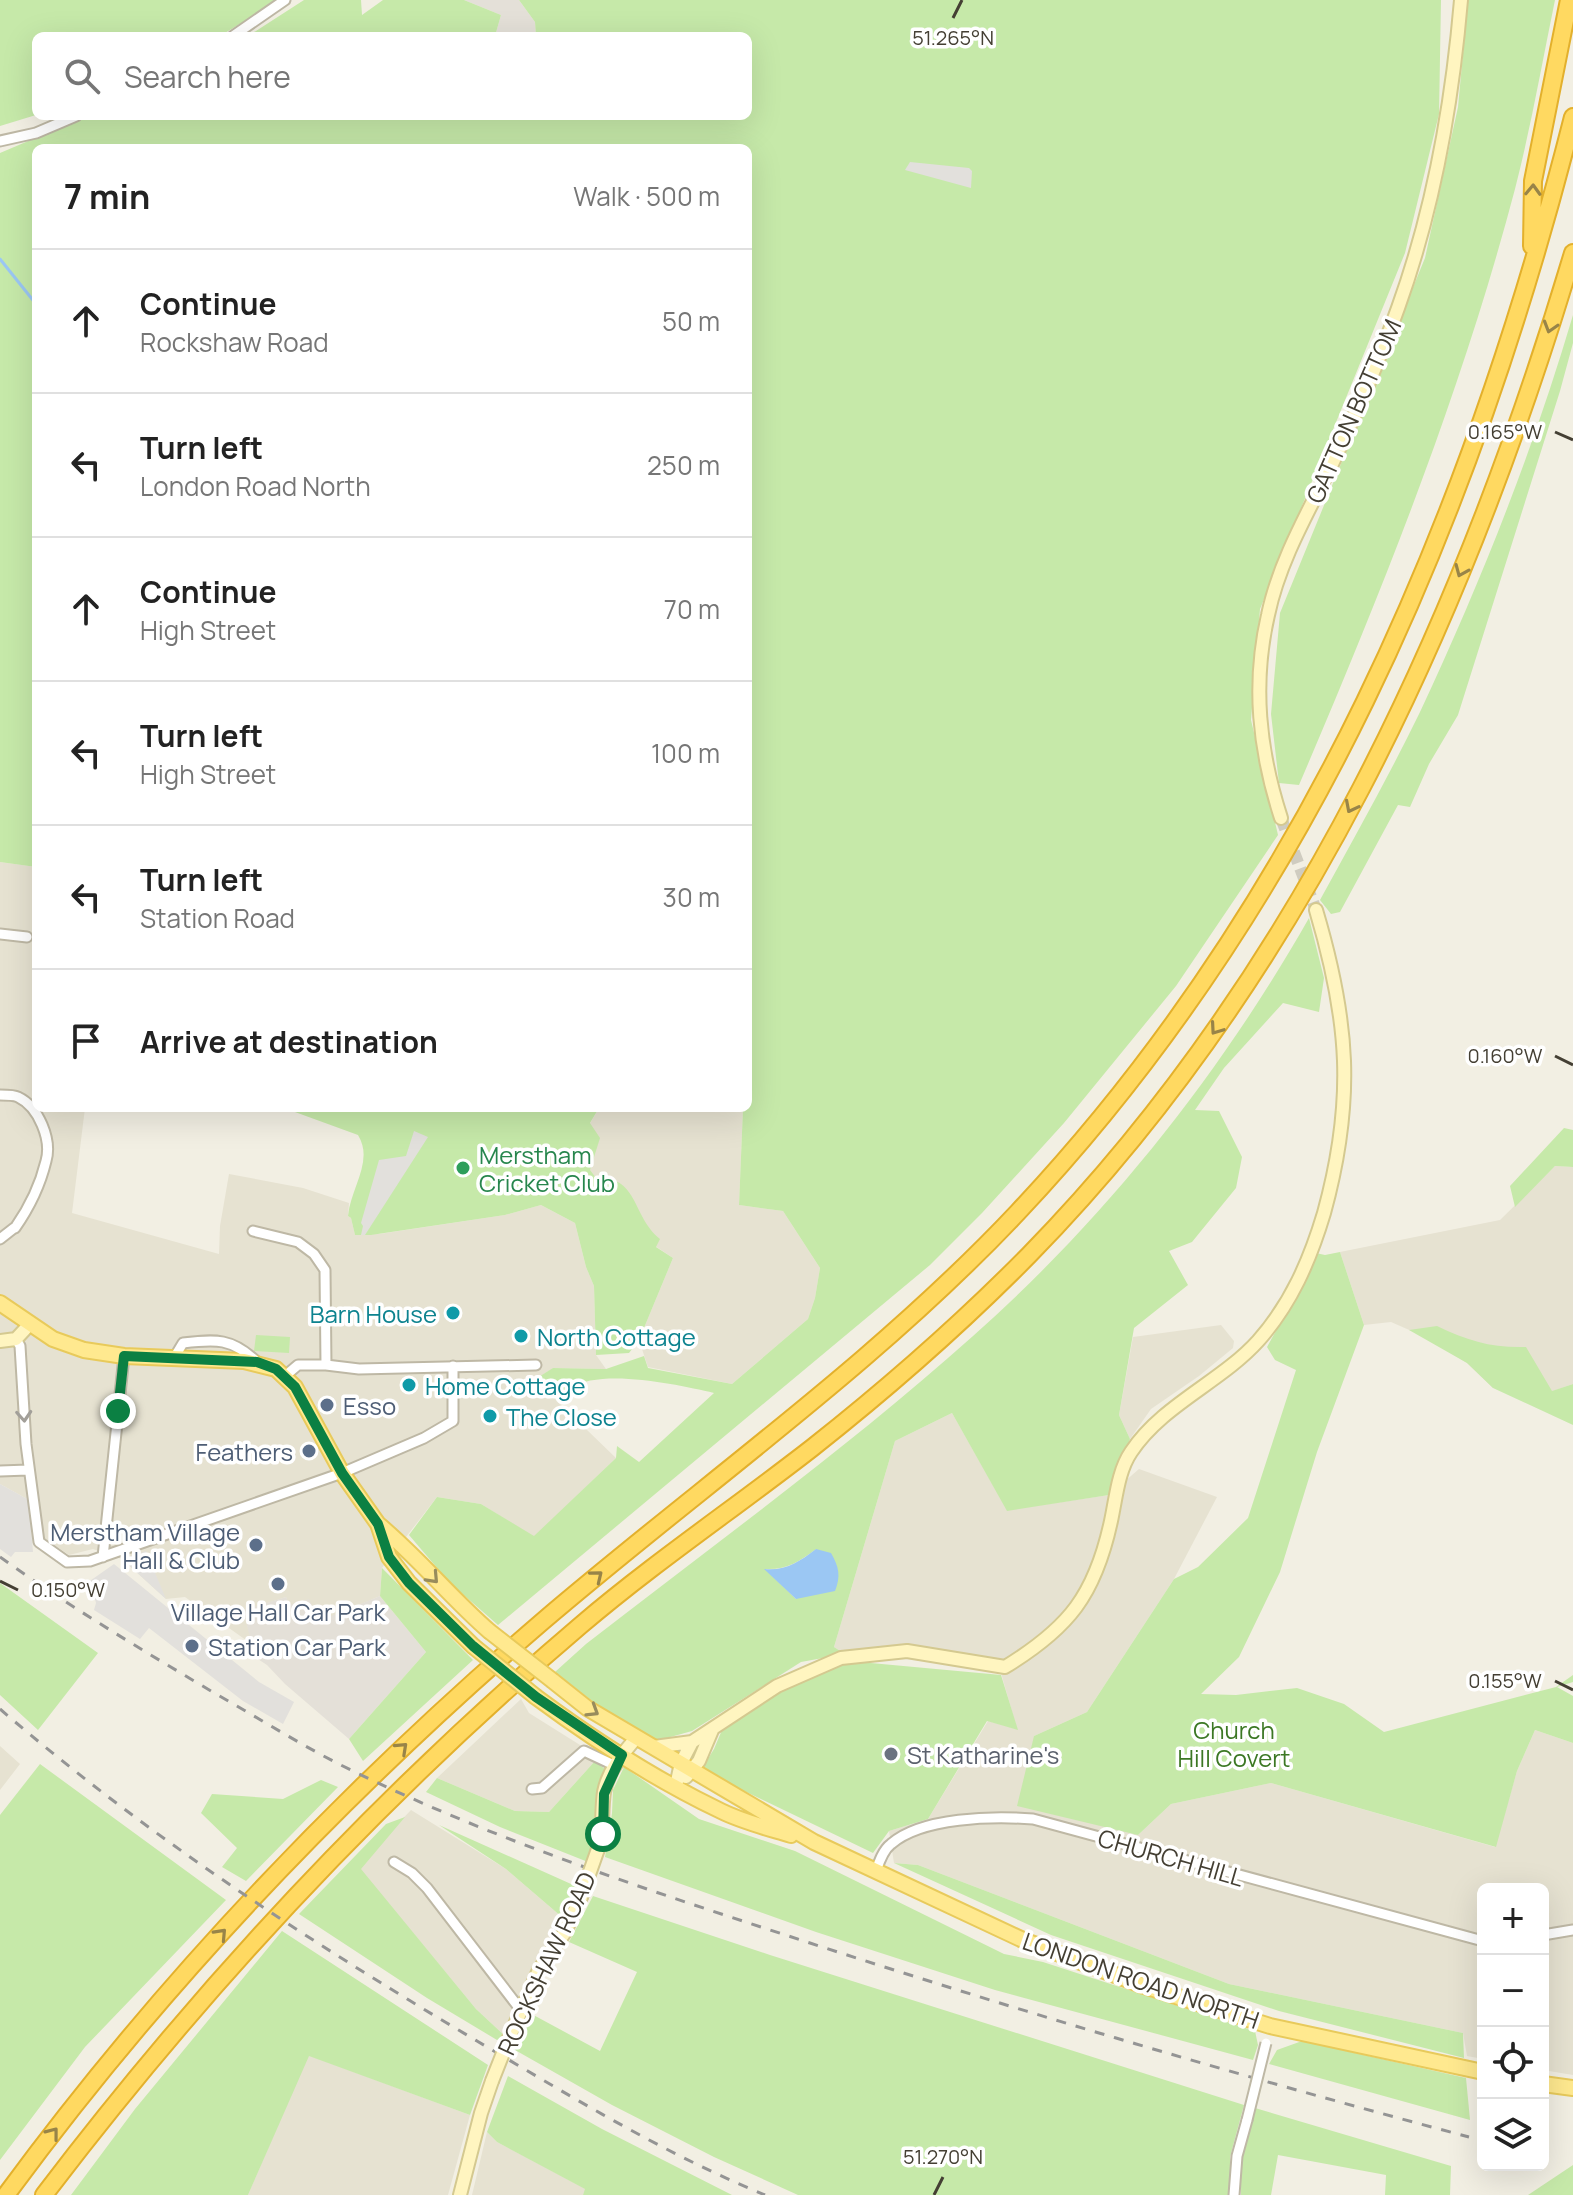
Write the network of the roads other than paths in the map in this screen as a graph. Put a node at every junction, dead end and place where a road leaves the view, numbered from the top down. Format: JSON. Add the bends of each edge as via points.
{"nodes":[{"id":1,"x":285,"y":0,"type":"edge"},
{"id":2,"x":1461,"y":0,"type":"edge"},
{"id":3,"x":1569,"y":0,"type":"edge"},
{"id":4,"x":239,"y":32,"type":"edge"},
{"id":5,"x":1573,"y":117,"type":"edge"},
{"id":6,"x":67,"y":120,"type":"edge"},
{"id":7,"x":0,"y":141,"type":"edge"},
{"id":8,"x":1573,"y":253,"type":"edge"},
{"id":9,"x":1532,"y":268,"type":"junction"},
{"id":10,"x":1281,"y":818,"type":"tunnel mouth"},
{"id":11,"x":1316,"y":910,"type":"tunnel mouth"},
{"id":12,"x":0,"y":934,"type":"edge"},
{"id":13,"x":27,"y":937,"type":"dead end"},
{"id":14,"x":0,"y":1095,"type":"edge"},
{"id":15,"x":32,"y":1109,"type":"edge"},
{"id":16,"x":36,"y":1112,"type":"edge"},
{"id":17,"x":253,"y":1231,"type":"dead end"},
{"id":18,"x":0,"y":1239,"type":"edge"},
{"id":19,"x":0,"y":1303,"type":"edge"},
{"id":20,"x":29,"y":1325,"type":"junction"},
{"id":21,"x":16,"y":1339,"type":"junction"},
{"id":22,"x":0,"y":1341,"type":"edge"},
{"id":23,"x":124,"y":1356,"type":"junction"},
{"id":24,"x":326,"y":1365,"type":"junction"},
{"id":25,"x":536,"y":1365,"type":"dead end"},
{"id":26,"x":453,"y":1366,"type":"junction"},
{"id":27,"x":285,"y":1376,"type":"junction"},
{"id":28,"x":28,"y":1470,"type":"junction"},
{"id":29,"x":0,"y":1471,"type":"edge"},
{"id":30,"x":342,"y":1473,"type":"junction"},
{"id":31,"x":378,"y":1524,"type":"junction"},
{"id":32,"x":103,"y":1557,"type":"junction"},
{"id":33,"x":713,"y":1728,"type":"junction"},
{"id":34,"x":637,"y":1737,"type":"junction"},
{"id":35,"x":692,"y":1742,"type":"junction"},
{"id":36,"x":654,"y":1747,"type":"junction"},
{"id":37,"x":619,"y":1760,"type":"junction"},
{"id":38,"x":687,"y":1767,"type":"junction"},
{"id":39,"x":676,"y":1786,"type":"junction"},
{"id":40,"x":532,"y":1789,"type":"dead end"},
{"id":41,"x":814,"y":1842,"type":"junction"},
{"id":42,"x":394,"y":1862,"type":"dead end"},
{"id":43,"x":876,"y":1871,"type":"junction"},
{"id":44,"x":1573,"y":1930,"type":"edge"},
{"id":45,"x":1549,"y":1934,"type":"edge"},
{"id":46,"x":1477,"y":1939,"type":"edge"},
{"id":47,"x":520,"y":2009,"type":"junction"},
{"id":48,"x":1270,"y":2026,"type":"junction"},
{"id":49,"x":1477,"y":2071,"type":"edge"},
{"id":50,"x":1549,"y":2085,"type":"edge"},
{"id":51,"x":1573,"y":2088,"type":"edge"},
{"id":52,"x":6,"y":2195,"type":"edge"},
{"id":53,"x":44,"y":2195,"type":"edge"},
{"id":54,"x":460,"y":2195,"type":"edge"},
{"id":55,"x":1234,"y":2195,"type":"edge"}],
"edges":[{"from":1,"to":4,"type":"street"},
{"from":2,"to":10,"type":"street","name":"GATTON BOTTOM","via":[[1444,136],[1417,254],[1380,355],[1268,611],[1258,699],[1264,757]]},
{"from":9,"to":3,"type":"highway","one_way":true,"via":[[1533,181]]},
{"from":5,"to":9,"type":"highway"},
{"from":6,"to":7,"type":"street"},
{"from":8,"to":53,"type":"highway","one_way":true,"via":[[1484,514],[1384,741],[1279,933],[1146,1122],[1071,1210],[948,1333],[814,1446],[583,1624],[414,1776],[215,1983]]},
{"from":52,"to":9,"type":"highway","one_way":true,"via":[[135,2031],[335,1814],[543,1621],[895,1331],[1018,1212],[1130,1082],[1231,944],[1343,747],[1436,540]]},
{"from":11,"to":33,"type":"street","via":[[1341,1012],[1346,1086],[1337,1160],[1311,1252],[1291,1295],[1256,1343],[1161,1420],[1130,1453],[1102,1557],[1077,1608],[1032,1651],[1005,1667],[907,1651],[841,1658],[777,1686]]},
{"from":12,"to":13,"type":"street"},
{"from":14,"to":15,"type":"street","via":[[18,1096]]},
{"from":16,"to":18,"type":"street","via":[[48,1158],[30,1207]]},
{"from":17,"to":24,"type":"street","via":[[298,1242],[325,1270]]},
{"from":19,"to":20,"type":"main road"},
{"from":20,"to":21,"type":"street"},
{"from":20,"to":23,"type":"main road","via":[[69,1345]]},
{"from":21,"to":22,"type":"street"},
{"from":21,"to":28,"type":"street","one_way":true},
{"from":23,"to":27,"type":"main road","via":[[257,1362]]},
{"from":23,"to":32,"type":"street"},
{"from":24,"to":26,"type":"street"},
{"from":24,"to":27,"type":"street","via":[[298,1365]]},
{"from":25,"to":26,"type":"street"},
{"from":26,"to":30,"type":"street","via":[[453,1421]]},
{"from":27,"to":30,"type":"main road","name":"LONDON ROAD NORTH"},
{"from":28,"to":29,"type":"street"},
{"from":28,"to":32,"type":"street","via":[[39,1542],[64,1561]]},
{"from":30,"to":31,"type":"main road","name":"LONDON ROAD NORTH"},
{"from":30,"to":32,"type":"street"},
{"from":31,"to":34,"type":"main road","name":"LONDON ROAD NORTH","one_way":true,"bridge":true,"via":[[489,1631],[587,1708]]},
{"from":31,"to":37,"type":"main road","name":"LONDON ROAD NORTH","bridge":true,"via":[[389,1557],[409,1583],[473,1646]]},
{"from":33,"to":35,"type":"street"},
{"from":33,"to":38,"type":"street"},
{"from":34,"to":36,"type":"main road","name":"LONDON ROAD NORTH"},
{"from":34,"to":37,"type":"street","name":"ROCKSHAW ROAD"},
{"from":35,"to":36,"type":"street"},
{"from":35,"to":38,"type":"street"},
{"from":36,"to":38,"type":"main road","name":"LONDON ROAD NORTH"},
{"from":37,"to":39,"type":"main road","name":"LONDON ROAD NORTH"},
{"from":37,"to":40,"type":"street","via":[[584,1751],[542,1788]]},
{"from":37,"to":47,"type":"street","name":"ROCKSHAW ROAD","bridge":true,"via":[[604,1794],[603,1834],[581,1897]]},
{"from":38,"to":39,"type":"street"},
{"from":38,"to":41,"type":"main road","name":"LONDON ROAD NORTH"},
{"from":39,"to":41,"type":"main road","name":"LONDON ROAD NORTH","via":[[729,1814]]},
{"from":41,"to":43,"type":"main road","name":"LONDON ROAD NORTH"},
{"from":42,"to":47,"type":"street","via":[[427,1888]]},
{"from":43,"to":46,"type":"street","name":"CHURCH HILL","via":[[888,1846],[924,1827],[998,1817],[1033,1819]]},
{"from":43,"to":48,"type":"main road","name":"LONDON ROAD NORTH","via":[[1023,1940]]},
{"from":44,"to":45,"type":"street"},
{"from":47,"to":54,"type":"street","name":"ROCKSHAW ROAD","bridge":true,"via":[[481,2113]]},
{"from":48,"to":49,"type":"main road","name":"LONDON ROAD NORTH"},
{"from":48,"to":55,"type":"street","bridge":true,"via":[[1237,2156]]},
{"from":50,"to":51,"type":"main road"}]}
